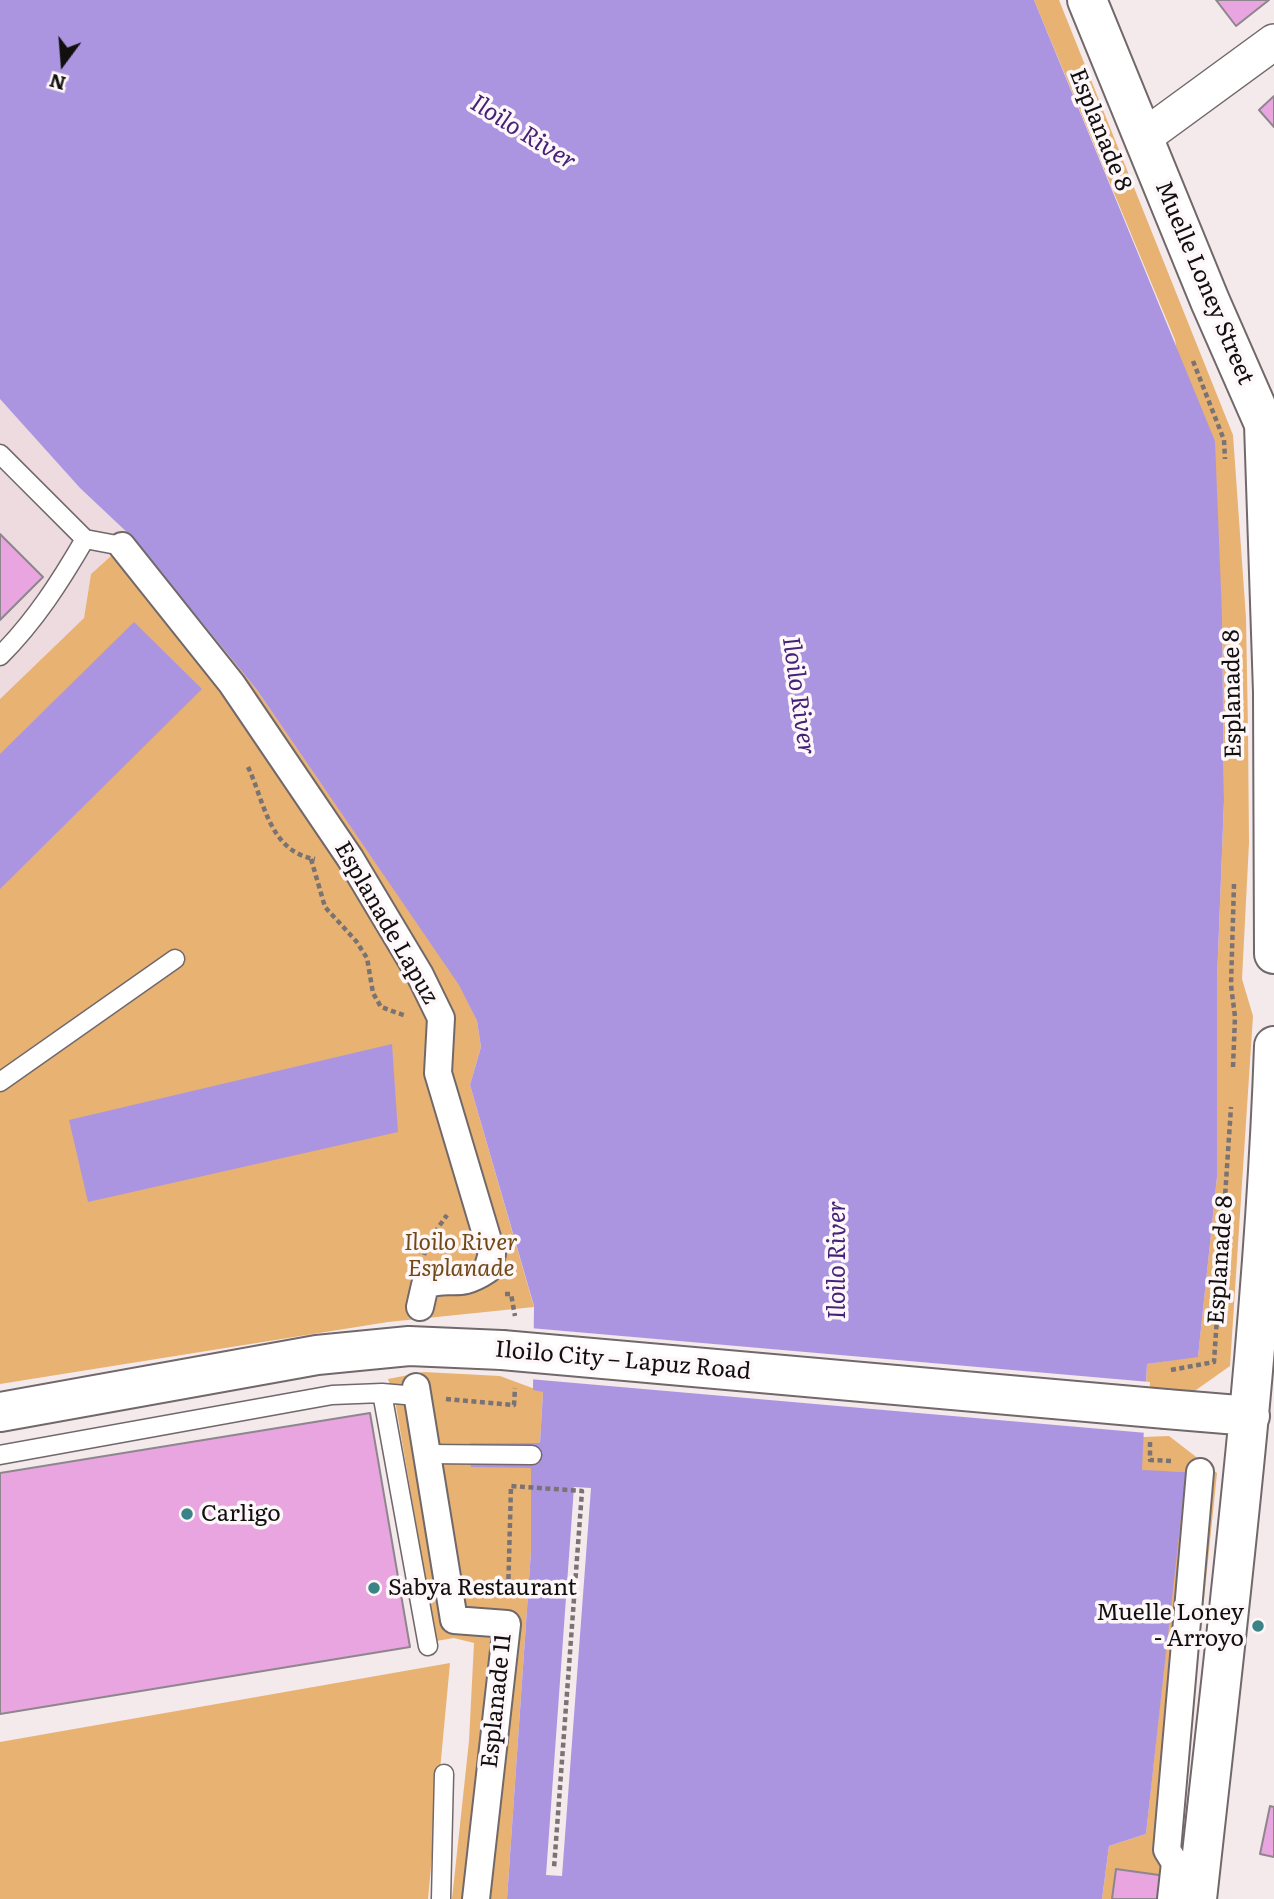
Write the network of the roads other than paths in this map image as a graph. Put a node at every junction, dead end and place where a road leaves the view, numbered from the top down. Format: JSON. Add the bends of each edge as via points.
{"nodes":[{"id":1,"x":1087,"y":0,"type":"edge"},
{"id":2,"x":1274,"y":42,"type":"edge"},
{"id":3,"x":1144,"y":137,"type":"junction"},
{"id":4,"x":0,"y":454,"type":"edge"},
{"id":5,"x":85,"y":539,"type":"junction"},
{"id":6,"x":122,"y":547,"type":"joint"},
{"id":7,"x":0,"y":656,"type":"edge"},
{"id":8,"x":1273,"y":744,"type":"edge"},
{"id":9,"x":1274,"y":954,"type":"edge"},
{"id":10,"x":175,"y":959,"type":"dead end"},
{"id":11,"x":1274,"y":1046,"type":"edge"},
{"id":12,"x":0,"y":1082,"type":"edge"},
{"id":13,"x":1271,"y":1199,"type":"edge"},
{"id":14,"x":419,"y":1307,"type":"dead end"},
{"id":15,"x":417,"y":1391,"type":"joint"},
{"id":16,"x":383,"y":1393,"type":"junction"},
{"id":17,"x":0,"y":1412,"type":"edge"},
{"id":18,"x":1250,"y":1416,"type":"junction"},
{"id":19,"x":427,"y":1454,"type":"junction"},
{"id":20,"x":0,"y":1455,"type":"edge"},
{"id":21,"x":532,"y":1455,"type":"dead end"},
{"id":22,"x":1200,"y":1472,"type":"dead end"},
{"id":23,"x":428,"y":1646,"type":"dead end"},
{"id":24,"x":444,"y":1774,"type":"dead end"},
{"id":25,"x":441,"y":1899,"type":"edge"},
{"id":26,"x":476,"y":1899,"type":"edge"},
{"id":27,"x":1171,"y":1899,"type":"edge"},
{"id":28,"x":1197,"y":1899,"type":"edge"}],
"edges":[{"from":1,"to":3,"type":"main road","name":"Muelle Loney Street"},
{"from":2,"to":3,"type":"street"},
{"from":3,"to":8,"type":"main road","name":"Muelle Loney Street","via":[[1264,424]]},
{"from":4,"to":5,"type":"lane"},
{"from":5,"to":6,"type":"lane"},
{"from":5,"to":7,"type":"lane","via":[[55,591]]},
{"from":6,"to":14,"type":"street","name":"Esplanade Lapuz","via":[[232,684],[302,785],[420,975],[441,1018],[438,1073],[492,1254],[487,1270],[474,1279],[458,1284],[437,1280],[425,1285]]},
{"from":8,"to":9,"type":"main road","name":"Muelle Loney Street"},
{"from":10,"to":12,"type":"lane"},
{"from":11,"to":13,"type":"main road"},
{"from":13,"to":18,"type":"main road"},
{"from":15,"to":16,"type":"lane"},
{"from":15,"to":19,"type":"street","name":"Esplanade 11"},
{"from":16,"to":20,"type":"lane","via":[[332,1395]]},
{"from":16,"to":23,"type":"lane"},
{"from":17,"to":18,"type":"main road","name":"Iloilo City – Lapuz Road","bridge":true,"via":[[317,1355],[410,1346]]},
{"from":18,"to":28,"type":"main road"},
{"from":19,"to":21,"type":"lane"},
{"from":19,"to":26,"type":"street","name":"Esplanade 11","via":[[454,1620],[507,1624]]},
{"from":22,"to":27,"type":"street","via":[[1167,1850],[1175,1863]]},
{"from":24,"to":25,"type":"lane"}]}
